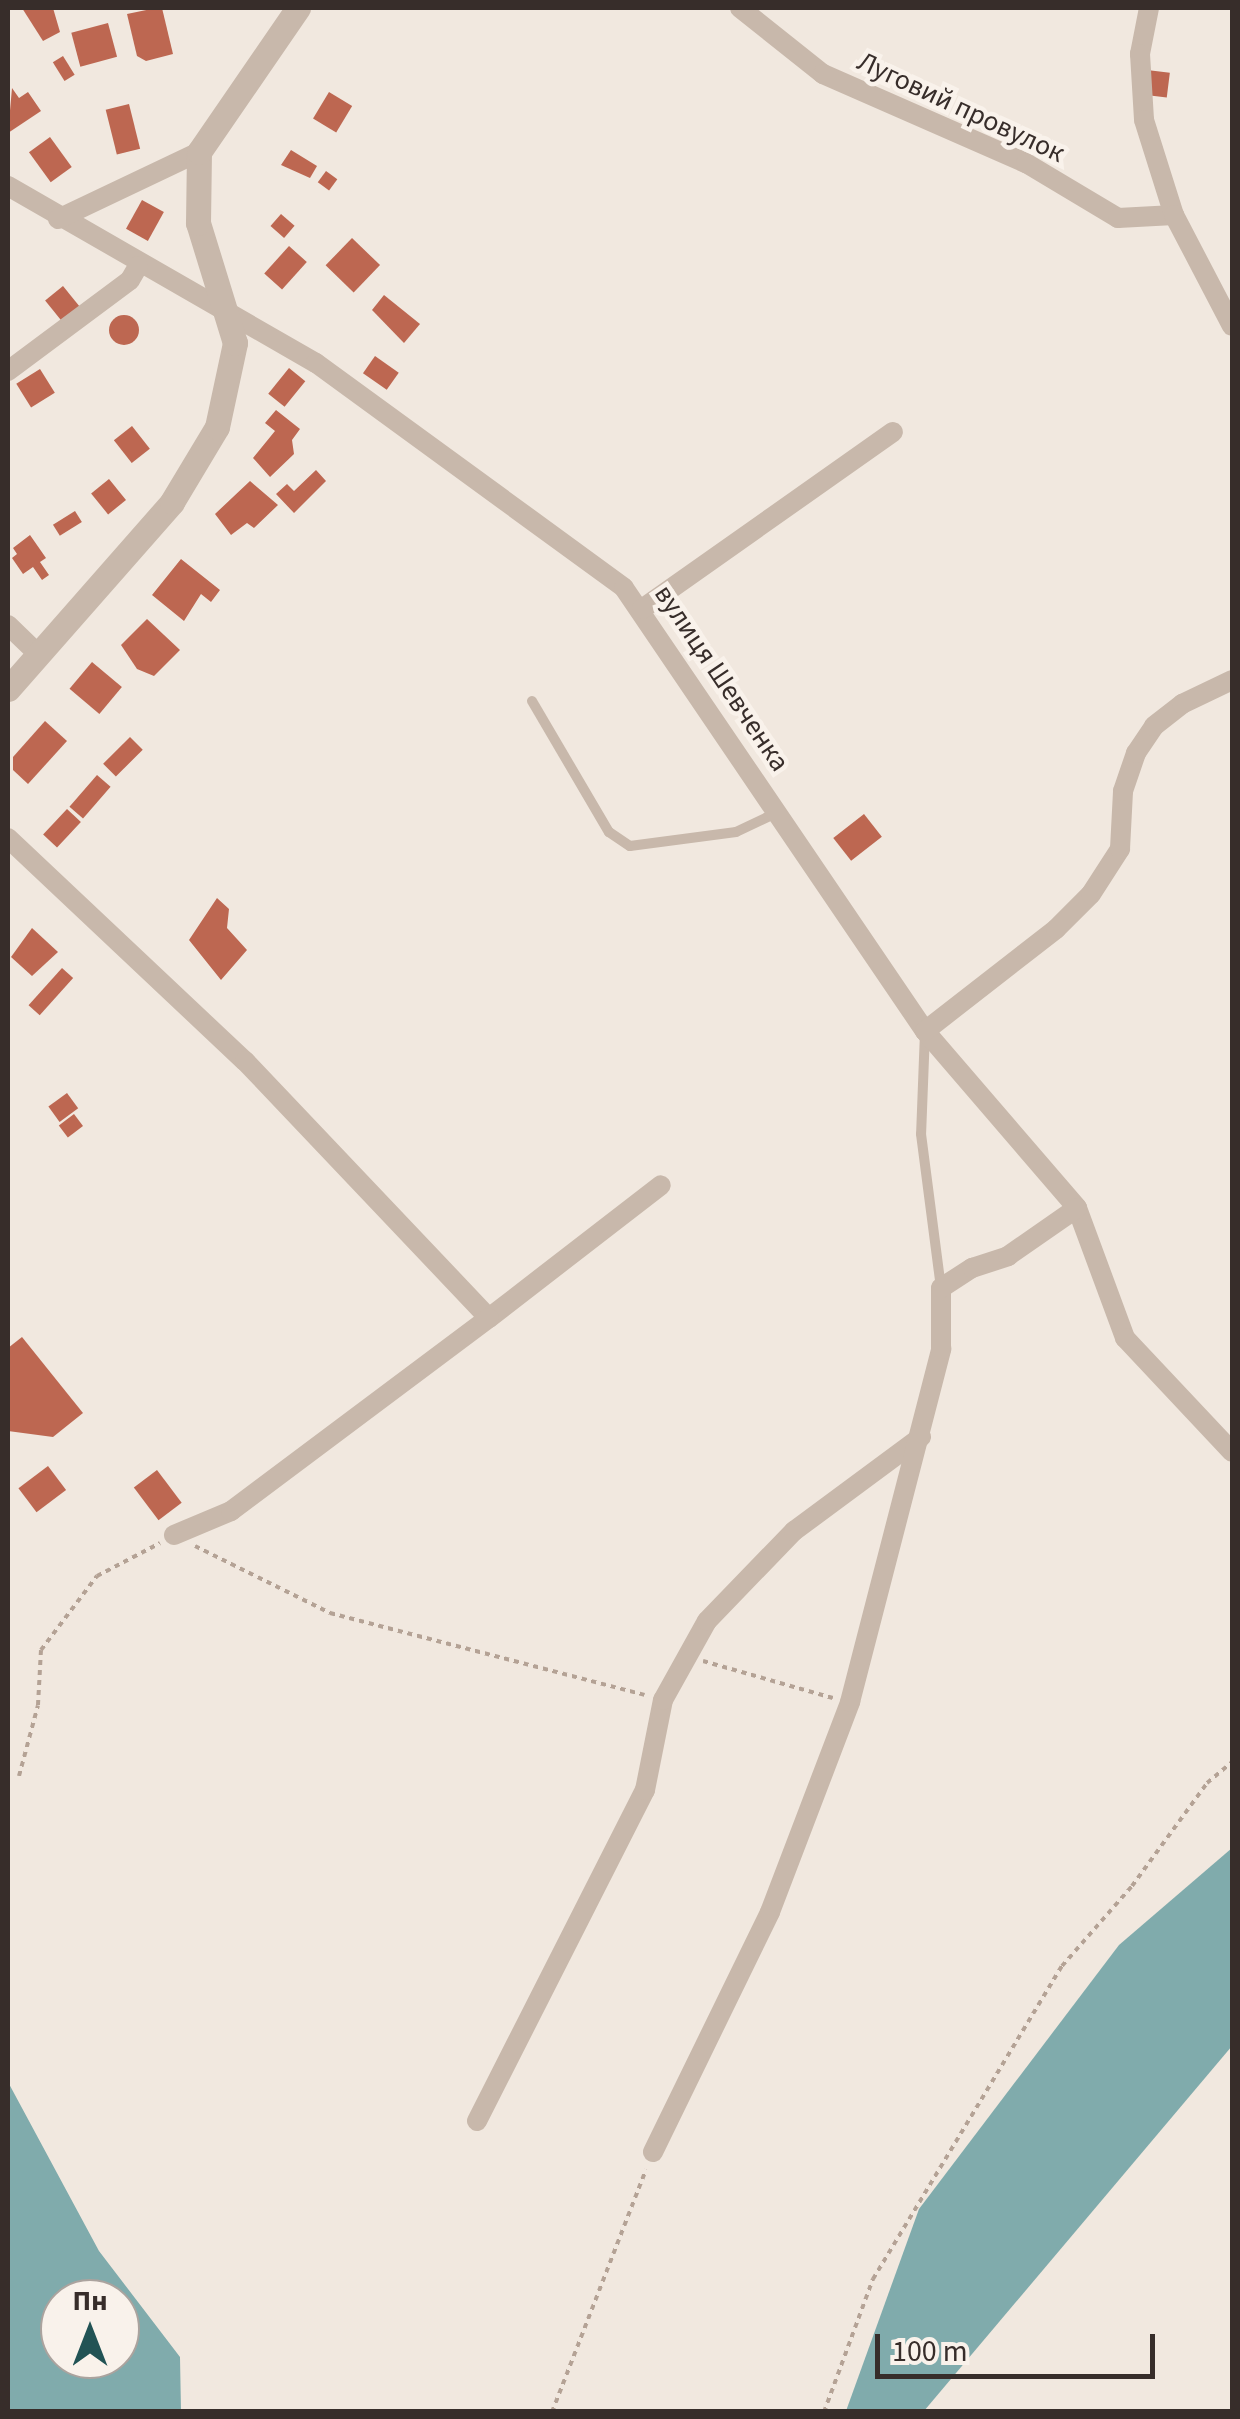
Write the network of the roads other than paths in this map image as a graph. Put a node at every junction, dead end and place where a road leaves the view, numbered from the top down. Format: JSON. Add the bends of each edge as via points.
{"nodes":[{"id":1,"x":298,"y":8,"type":"edge"},
{"id":2,"x":740,"y":8,"type":"edge"},
{"id":3,"x":1149,"y":8,"type":"edge"},
{"id":4,"x":199,"y":152,"type":"junction"},
{"id":5,"x":8,"y":186,"type":"edge"},
{"id":6,"x":1174,"y":215,"type":"junction"},
{"id":7,"x":58,"y":220,"type":"junction"},
{"id":8,"x":138,"y":266,"type":"junction"},
{"id":9,"x":232,"y":318,"type":"junction"},
{"id":10,"x":1232,"y":326,"type":"edge"},
{"id":11,"x":8,"y":371,"type":"edge"},
{"id":12,"x":893,"y":432,"type":"dead end"},
{"id":13,"x":642,"y":609,"type":"junction"},
{"id":14,"x":8,"y":624,"type":"edge"},
{"id":15,"x":38,"y":654,"type":"junction"},
{"id":16,"x":1232,"y":680,"type":"edge"},
{"id":17,"x":8,"y":689,"type":"edge"},
{"id":18,"x":532,"y":702,"type":"dead end"},
{"id":19,"x":777,"y":812,"type":"junction"},
{"id":20,"x":8,"y":838,"type":"edge"},
{"id":21,"x":925,"y":1031,"type":"junction"},
{"id":22,"x":660,"y":1185,"type":"dead end"},
{"id":23,"x":1077,"y":1208,"type":"junction"},
{"id":24,"x":941,"y":1288,"type":"junction"},
{"id":25,"x":489,"y":1318,"type":"junction"},
{"id":26,"x":922,"y":1437,"type":"junction"},
{"id":27,"x":1232,"y":1452,"type":"edge"},
{"id":28,"x":174,"y":1535,"type":"road end"},
{"id":29,"x":477,"y":2121,"type":"dead end"},
{"id":30,"x":653,"y":2152,"type":"road end"}],
"edges":[{"from":1,"to":4,"type":"street"},
{"from":2,"to":6,"type":"street","name":"Луговий провулок","via":[[823,74],[1026,163],[1118,218]]},
{"from":3,"to":6,"type":"street","via":[[1139,89]]},
{"from":4,"to":7,"type":"street"},
{"from":4,"to":9,"type":"street","via":[[198,222]]},
{"from":5,"to":7,"type":"street","name":"вулиця Шевченка"},
{"from":6,"to":10,"type":"street"},
{"from":7,"to":8,"type":"street","name":"вулиця Шевченка"},
{"from":8,"to":9,"type":"street","name":"вулиця Шевченка"},
{"from":8,"to":11,"type":"street","via":[[130,280]]},
{"from":9,"to":13,"type":"street","name":"вулиця Шевченка","via":[[316,363],[599,564]]},
{"from":9,"to":15,"type":"street","via":[[228,396],[202,458]]},
{"from":12,"to":13,"type":"street"},
{"from":13,"to":19,"type":"street","name":"вулиця Шевченка"},
{"from":14,"to":15,"type":"street"},
{"from":15,"to":17,"type":"street"},
{"from":16,"to":21,"type":"street","via":[[1182,704],[1145,739],[1123,791],[1120,848],[1091,894],[1056,930]]},
{"from":18,"to":19,"type":"lane","via":[[609,832],[630,846],[736,832]]},
{"from":19,"to":21,"type":"street","name":"вулиця Шевченка"},
{"from":20,"to":25,"type":"street","via":[[245,1061]]},
{"from":21,"to":23,"type":"street","name":"вулиця Шевченка"},
{"from":21,"to":24,"type":"lane","via":[[921,1134]]},
{"from":22,"to":25,"type":"street"},
{"from":23,"to":24,"type":"street","via":[[1008,1256]]},
{"from":23,"to":27,"type":"street","name":"вулиця Шевченка","via":[[1125,1338]]},
{"from":24,"to":26,"type":"street","via":[[942,1349]]},
{"from":25,"to":28,"type":"street","via":[[231,1511]]},
{"from":26,"to":29,"type":"street","via":[[794,1531],[740,1582],[684,1656],[663,1700],[645,1790]]},
{"from":26,"to":30,"type":"street","via":[[850,1702],[770,1912]]}]}
